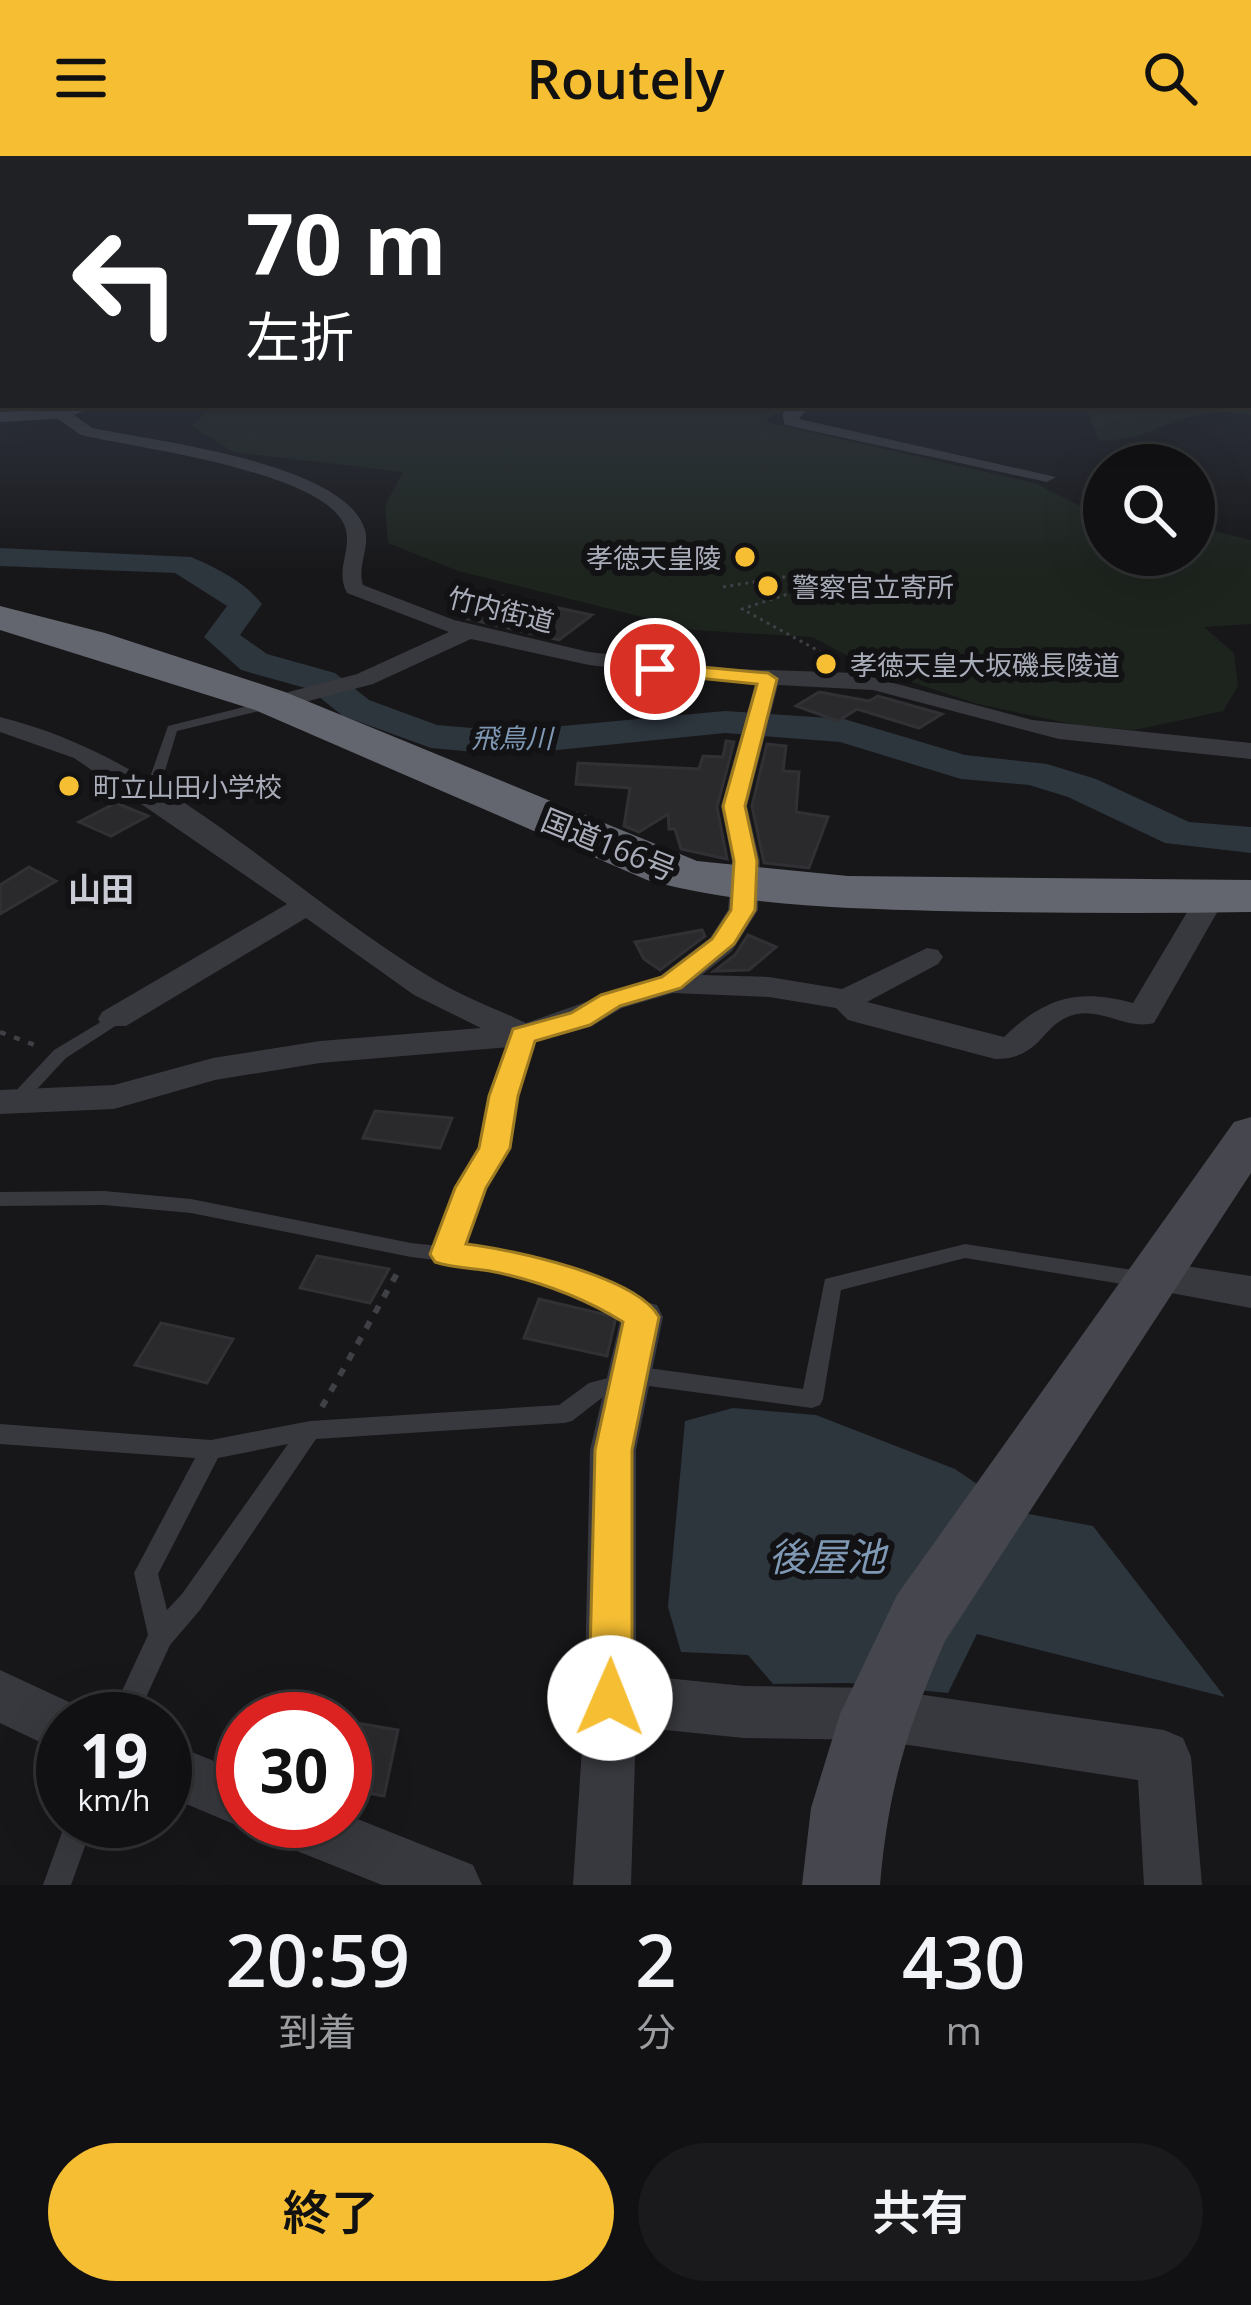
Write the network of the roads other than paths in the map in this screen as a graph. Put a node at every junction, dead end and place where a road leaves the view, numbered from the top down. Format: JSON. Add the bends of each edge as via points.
{"nodes":[{"id":1,"x":42,"y":412,"type":"edge"},
{"id":2,"x":57,"y":412,"type":"edge"},
{"id":3,"x":794,"y":412,"type":"edge"},
{"id":4,"x":0,"y":417,"type":"edge"},
{"id":5,"x":1047,"y":477,"type":"dead end"},
{"id":6,"x":0,"y":618,"type":"edge"},
{"id":7,"x":465,"y":633,"type":"junction"},
{"id":8,"x":768,"y":679,"type":"junction"},
{"id":9,"x":296,"y":697,"type":"junction"},
{"id":10,"x":0,"y":724,"type":"edge"},
{"id":11,"x":1251,"y":751,"type":"edge"},
{"id":12,"x":150,"y":797,"type":"junction"},
{"id":13,"x":746,"y":886,"type":"junction"},
{"id":14,"x":1251,"y":896,"type":"edge"},
{"id":15,"x":1200,"y":898,"type":"junction"},
{"id":16,"x":304,"y":906,"type":"junction"},
{"id":17,"x":927,"y":957,"type":"dead end"},
{"id":18,"x":671,"y":982,"type":"junction"},
{"id":19,"x":846,"y":1000,"type":"junction"},
{"id":20,"x":115,"y":1019,"type":"joint"},
{"id":21,"x":523,"y":1035,"type":"junction"},
{"id":22,"x":9,"y":1101,"type":"edge"},
{"id":23,"x":1251,"y":1134,"type":"edge"},
{"id":24,"x":0,"y":1199,"type":"edge"},
{"id":25,"x":446,"y":1254,"type":"junction"},
{"id":26,"x":1152,"y":1279,"type":"junction"},
{"id":27,"x":1251,"y":1292,"type":"edge"},
{"id":28,"x":642,"y":1317,"type":"joint"},
{"id":29,"x":626,"y":1378,"type":"junction"},
{"id":30,"x":310,"y":1430,"type":"junction"},
{"id":31,"x":0,"y":1434,"type":"edge"},
{"id":32,"x":211,"y":1450,"type":"junction"},
{"id":33,"x":160,"y":1636,"type":"junction"},
{"id":34,"x":134,"y":1692,"type":"edge"},
{"id":35,"x":0,"y":1696,"type":"edge"},
{"id":36,"x":610,"y":1698,"type":"junction"},
{"id":37,"x":880,"y":1705,"type":"junction"},
{"id":38,"x":36,"y":1714,"type":"edge"},
{"id":39,"x":70,"y":1848,"type":"edge"},
{"id":40,"x":351,"y":1848,"type":"edge"},
{"id":41,"x":422,"y":1880,"type":"edge"},
{"id":42,"x":57,"y":1885,"type":"edge"},
{"id":43,"x":602,"y":1885,"type":"edge"},
{"id":44,"x":841,"y":1885,"type":"edge"},
{"id":45,"x":1173,"y":1885,"type":"edge"}],
"edges":[{"from":1,"to":4,"type":"street"},
{"from":2,"to":7,"type":"street","name":"竹内街道","via":[[87,432],[266,469],[336,498],[356,531],[354,589]]},
{"from":3,"to":5,"type":"street","via":[[791,422]]},
{"from":6,"to":9,"type":"highway","name":"国道166号"},
{"from":7,"to":8,"type":"street","name":"竹内街道","via":[[622,666]]},
{"from":7,"to":9,"type":"street"},
{"from":8,"to":11,"type":"street","name":"竹内街道","via":[[874,683],[1035,728]]},
{"from":8,"to":13,"type":"street","via":[[734,806]]},
{"from":9,"to":12,"type":"lane","via":[[172,729]]},
{"from":9,"to":13,"type":"highway","name":"国道166号","via":[[665,869]]},
{"from":10,"to":12,"type":"street","via":[[83,753]]},
{"from":12,"to":16,"type":"street"},
{"from":13,"to":15,"type":"highway","name":"国道166号"},
{"from":13,"to":18,"type":"street","via":[[738,923],[722,944]]},
{"from":14,"to":15,"type":"highway","name":"国道166号"},
{"from":15,"to":19,"type":"street","via":[[1204,909],[1142,1016],[1094,1000],[1050,1010],[1013,1048],[994,1048],[860,1013]]},
{"from":16,"to":20,"type":"street"},
{"from":16,"to":21,"type":"street","via":[[425,988]]},
{"from":17,"to":19,"type":"street"},
{"from":18,"to":19,"type":"street"},
{"from":18,"to":21,"type":"street"},
{"from":20,"to":22,"type":"lane"},
{"from":21,"to":22,"type":"street","via":[[320,1052],[213,1069],[114,1097]]},
{"from":21,"to":25,"type":"lane","via":[[494,1148]]},
{"from":23,"to":26,"type":"street"},
{"from":24,"to":25,"type":"lane","via":[[191,1206]]},
{"from":25,"to":28,"type":"lane","via":[[499,1260],[600,1291]]},
{"from":26,"to":27,"type":"street"},
{"from":26,"to":29,"type":"lane","via":[[964,1250],[832,1285],[812,1399]]},
{"from":26,"to":37,"type":"street","via":[[921,1618]]},
{"from":28,"to":29,"type":"street"},
{"from":29,"to":30,"type":"lane","via":[[564,1414]]},
{"from":29,"to":36,"type":"street","via":[[613,1450]]},
{"from":30,"to":32,"type":"lane"},
{"from":30,"to":33,"type":"lane"},
{"from":31,"to":32,"type":"lane"},
{"from":32,"to":33,"type":"lane","via":[[146,1573]]},
{"from":33,"to":34,"type":"lane"},
{"from":35,"to":38,"type":"street"},
{"from":36,"to":37,"type":"street","via":[[744,1712]]},
{"from":36,"to":43,"type":"street"},
{"from":37,"to":44,"type":"street","via":[[849,1808]]},
{"from":37,"to":45,"type":"street","via":[[1164,1757]]},
{"from":39,"to":42,"type":"lane"},
{"from":40,"to":41,"type":"street"}]}
